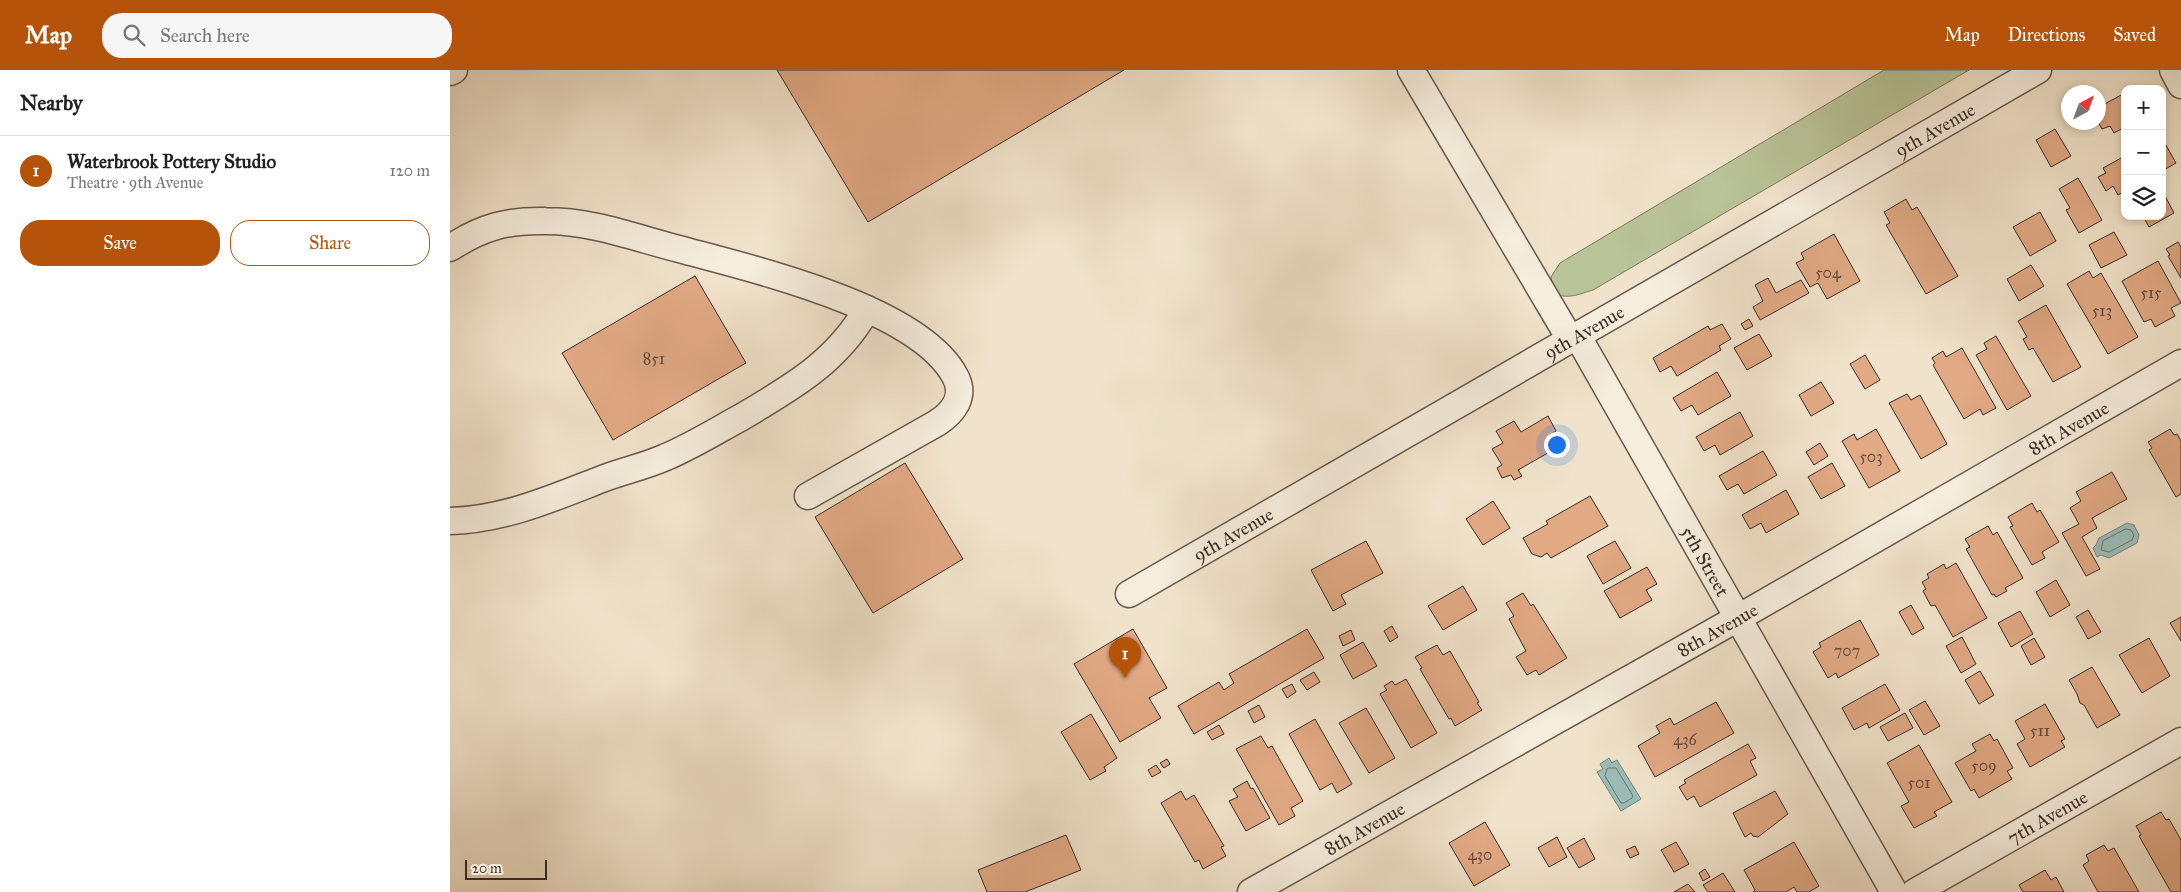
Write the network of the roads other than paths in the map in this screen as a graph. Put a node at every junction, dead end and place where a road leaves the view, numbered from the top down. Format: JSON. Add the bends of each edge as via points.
{"nodes":[{"id":1,"x":454,"y":70,"type":"edge"},
{"id":2,"x":1410,"y":70,"type":"edge"},
{"id":3,"x":2038,"y":70,"type":"edge"},
{"id":4,"x":2173,"y":70,"type":"edge"},
{"id":5,"x":450,"y":72,"type":"edge"},
{"id":6,"x":2181,"y":85,"type":"edge"},
{"id":7,"x":450,"y":248,"type":"edge"},
{"id":8,"x":867,"y":308,"type":"junction"},
{"id":9,"x":1573,"y":337,"type":"junction"},
{"id":10,"x":2181,"y":363,"type":"edge"},
{"id":11,"x":808,"y":496,"type":"dead end"},
{"id":12,"x":450,"y":521,"type":"edge"},
{"id":13,"x":1129,"y":594,"type":"dead end"},
{"id":14,"x":1738,"y":618,"type":"junction"},
{"id":15,"x":2181,"y":742,"type":"edge"},
{"id":16,"x":1251,"y":892,"type":"edge"},
{"id":17,"x":1894,"y":892,"type":"edge"},
{"id":18,"x":1914,"y":892,"type":"edge"}],
"edges":[{"from":1,"to":5,"type":"street"},
{"from":2,"to":9,"type":"street","name":"5th Street"},
{"from":3,"to":9,"type":"street","name":"9th Avenue"},
{"from":4,"to":6,"type":"street"},
{"from":7,"to":8,"type":"street","via":[[472,234],[511,223],[545,220],[581,223],[740,266]]},
{"from":8,"to":11,"type":"street","via":[[911,333],[936,352],[957,378],[960,387],[958,401],[944,418]]},
{"from":8,"to":12,"type":"street","via":[[846,341],[824,363],[785,392],[705,438],[666,457],[526,508],[494,517]]},
{"from":9,"to":13,"type":"street","name":"9th Avenue"},
{"from":9,"to":14,"type":"street","name":"5th Street"},
{"from":10,"to":14,"type":"street","name":"8th Avenue"},
{"from":14,"to":16,"type":"street","name":"8th Avenue"},
{"from":14,"to":17,"type":"street","name":"5th Street"},
{"from":15,"to":18,"type":"street","name":"7th Avenue"}]}
